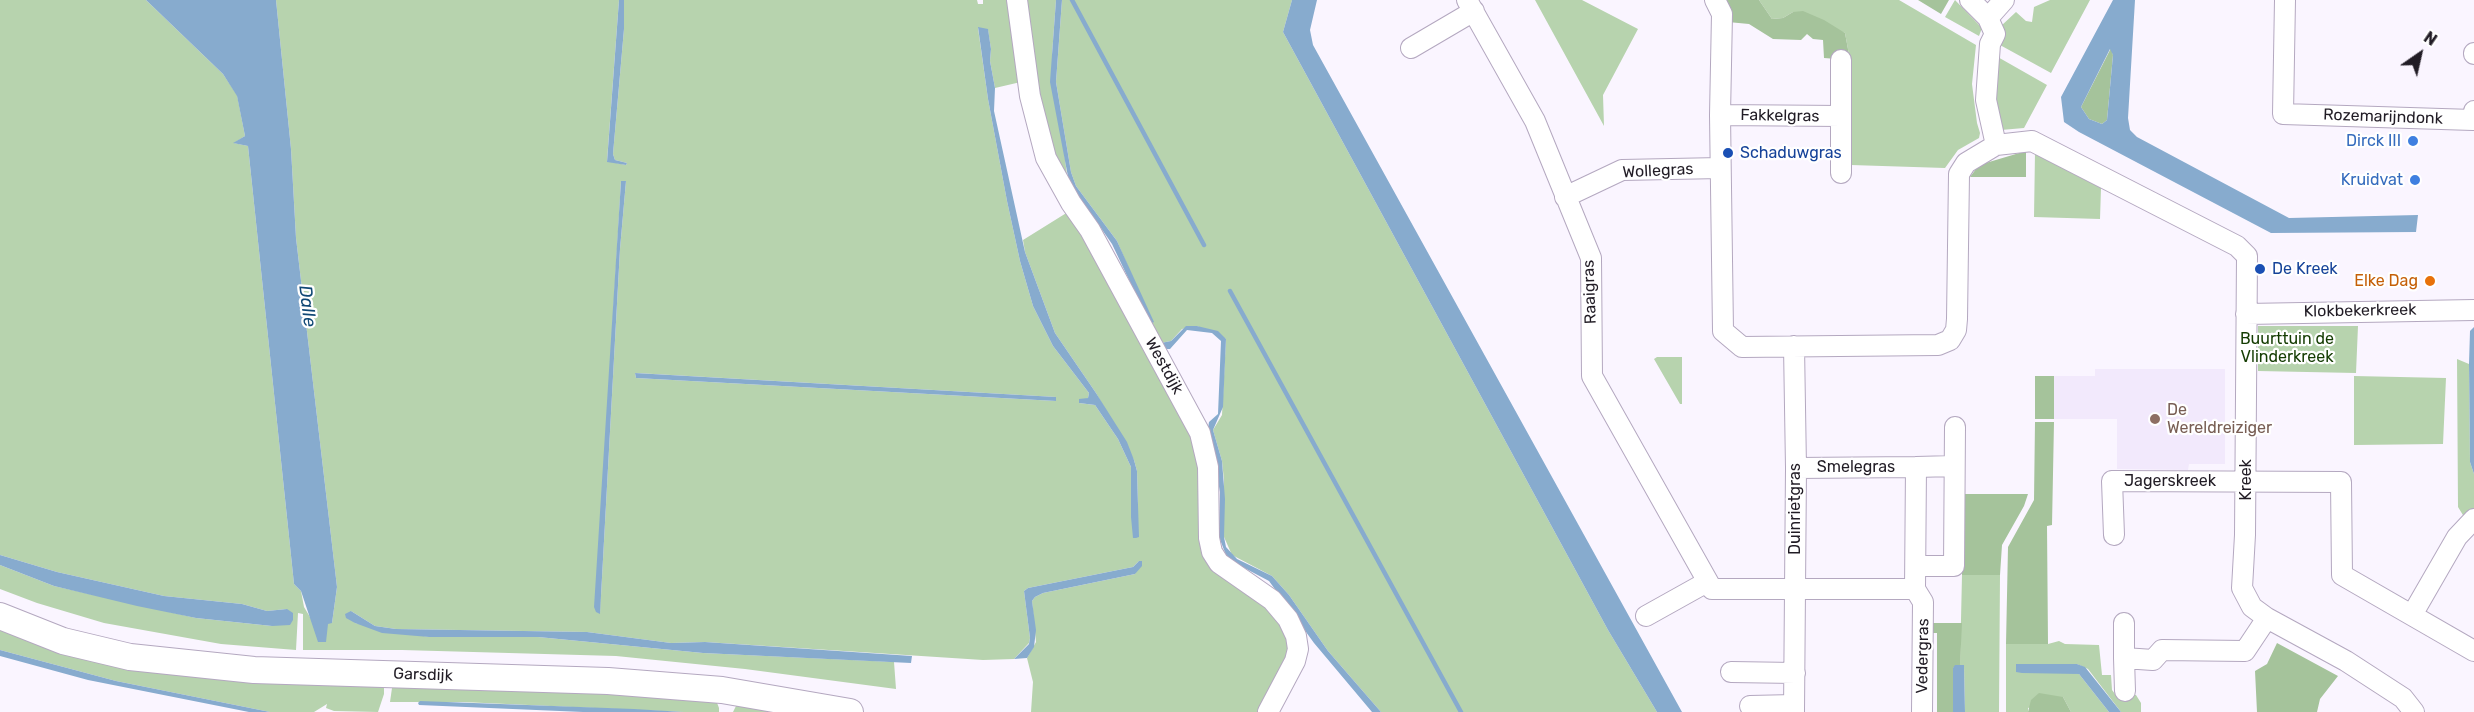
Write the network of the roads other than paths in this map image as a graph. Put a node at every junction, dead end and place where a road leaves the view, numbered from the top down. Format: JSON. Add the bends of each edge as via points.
{"nodes":[{"id":1,"x":1017,"y":0,"type":"edge"},
{"id":2,"x":1715,"y":0,"type":"edge"},
{"id":3,"x":1970,"y":0,"type":"edge"},
{"id":4,"x":2004,"y":0,"type":"edge"},
{"id":5,"x":2285,"y":0,"type":"edge"},
{"id":6,"x":1471,"y":5,"type":"edge"},
{"id":7,"x":1988,"y":18,"type":"junction"},
{"id":8,"x":1411,"y":48,"type":"dead end"},
{"id":9,"x":1841,"y":60,"type":"dead end"},
{"id":10,"x":2474,"y":111,"type":"edge"},
{"id":11,"x":1719,"y":115,"type":"junction"},
{"id":12,"x":1841,"y":116,"type":"junction"},
{"id":13,"x":1996,"y":145,"type":"junction"},
{"id":14,"x":1720,"y":168,"type":"junction"},
{"id":15,"x":1841,"y":173,"type":"dead end"},
{"id":16,"x":1565,"y":197,"type":"junction"},
{"id":17,"x":2474,"y":310,"type":"edge"},
{"id":18,"x":2246,"y":314,"type":"junction"},
{"id":19,"x":1794,"y":346,"type":"junction"},
{"id":20,"x":1955,"y":428,"type":"dead end"},
{"id":21,"x":1954,"y":466,"type":"junction"},
{"id":22,"x":1916,"y":467,"type":"junction"},
{"id":23,"x":1796,"y":468,"type":"junction"},
{"id":24,"x":2246,"y":480,"type":"junction"},
{"id":25,"x":2474,"y":519,"type":"edge"},
{"id":26,"x":2114,"y":535,"type":"dead end"},
{"id":27,"x":1917,"y":566,"type":"junction"},
{"id":28,"x":1707,"y":582,"type":"junction"},
{"id":29,"x":1795,"y":588,"type":"junction"},
{"id":30,"x":1915,"y":589,"type":"junction"},
{"id":31,"x":2412,"y":615,"type":"junction"},
{"id":32,"x":0,"y":616,"type":"edge"},
{"id":33,"x":1647,"y":616,"type":"dead end"},
{"id":34,"x":2267,"y":618,"type":"junction"},
{"id":35,"x":2124,"y":623,"type":"dead end"},
{"id":36,"x":2474,"y":651,"type":"edge"},
{"id":37,"x":2124,"y":658,"type":"junction"},
{"id":38,"x":1731,"y":672,"type":"dead end"},
{"id":39,"x":1795,"y":673,"type":"junction"},
{"id":40,"x":2125,"y":691,"type":"dead end"},
{"id":41,"x":1750,"y":706,"type":"dead end"},
{"id":42,"x":1794,"y":708,"type":"edge"},
{"id":43,"x":850,"y":712,"type":"edge"},
{"id":44,"x":1268,"y":712,"type":"edge"},
{"id":45,"x":1922,"y":712,"type":"edge"},
{"id":46,"x":2414,"y":712,"type":"edge"}],
"edges":[{"from":1,"to":44,"type":"street","name":"Westdijk","via":[[1030,96],[1046,158],[1095,239],[1200,433],[1208,467],[1212,552],[1220,563],[1272,600],[1296,636],[1295,661]]},
{"from":2,"to":11,"type":"street","via":[[1722,14]]},
{"from":3,"to":7,"type":"street"},
{"from":4,"to":7,"type":"street"},
{"from":5,"to":10,"type":"street","name":"Rozemarijndonk","via":[[2283,114],[2473,120]]},
{"from":6,"to":8,"type":"street"},
{"from":6,"to":16,"type":"street","name":"Raaigras","via":[[1534,121]]},
{"from":7,"to":13,"type":"street","via":[[1995,34],[1990,44],[1986,100]]},
{"from":9,"to":12,"type":"street","name":"Fakkelgras"},
{"from":11,"to":12,"type":"street","name":"Fakkelgras"},
{"from":11,"to":14,"type":"street"},
{"from":12,"to":15,"type":"street","name":"Fakkelgras"},
{"from":13,"to":18,"type":"street","name":"Kreek","via":[[2032,141],[2237,246],[2247,256]]},
{"from":13,"to":19,"type":"street","via":[[1966,163],[1959,174],[1957,319],[1950,340],[1938,345]]},
{"from":14,"to":16,"type":"street","name":"Wollegras","via":[[1622,170]]},
{"from":14,"to":19,"type":"street","via":[[1723,331],[1742,346]]},
{"from":16,"to":28,"type":"street","name":"Raaigras","via":[[1591,258],[1592,376]]},
{"from":17,"to":18,"type":"street","name":"Klokbekerkreek"},
{"from":18,"to":24,"type":"street","name":"Kreek"},
{"from":19,"to":23,"type":"street","name":"Duinrietgras"},
{"from":20,"to":21,"type":"street"},
{"from":21,"to":22,"type":"street"},
{"from":21,"to":27,"type":"street","via":[[1954,566]]},
{"from":22,"to":23,"type":"street","name":"Smelegras"},
{"from":22,"to":27,"type":"street","name":"Vedergras"},
{"from":23,"to":29,"type":"street","name":"Duinrietgras"},
{"from":24,"to":26,"type":"street","name":"Jagerskreek","via":[[2112,481]]},
{"from":24,"to":31,"type":"street","via":[[2341,482],[2342,575]]},
{"from":24,"to":34,"type":"street","name":"Kreek","via":[[2242,588],[2252,607]]},
{"from":25,"to":31,"type":"street","via":[[2457,537]]},
{"from":27,"to":30,"type":"street","name":"Vedergras"},
{"from":28,"to":29,"type":"street","via":[[1712,589]]},
{"from":28,"to":33,"type":"street"},
{"from":29,"to":30,"type":"street"},
{"from":29,"to":39,"type":"street","name":"Duinrietgras"},
{"from":30,"to":45,"type":"street","name":"Vedergras","via":[[1923,602]]},
{"from":31,"to":36,"type":"street"},
{"from":32,"to":43,"type":"main road","name":"Garsdijk","via":[[63,640],[130,657],[254,670],[688,687]]},
{"from":34,"to":37,"type":"street","via":[[2245,651],[2162,650],[2153,660]]},
{"from":34,"to":46,"type":"street","name":"Kreek","via":[[2346,661],[2403,698]]},
{"from":35,"to":37,"type":"street"},
{"from":37,"to":40,"type":"street"},
{"from":38,"to":39,"type":"street"},
{"from":39,"to":42,"type":"street","name":"Duinrietgras"},
{"from":41,"to":42,"type":"street","name":"Duinrietgras"}]}
